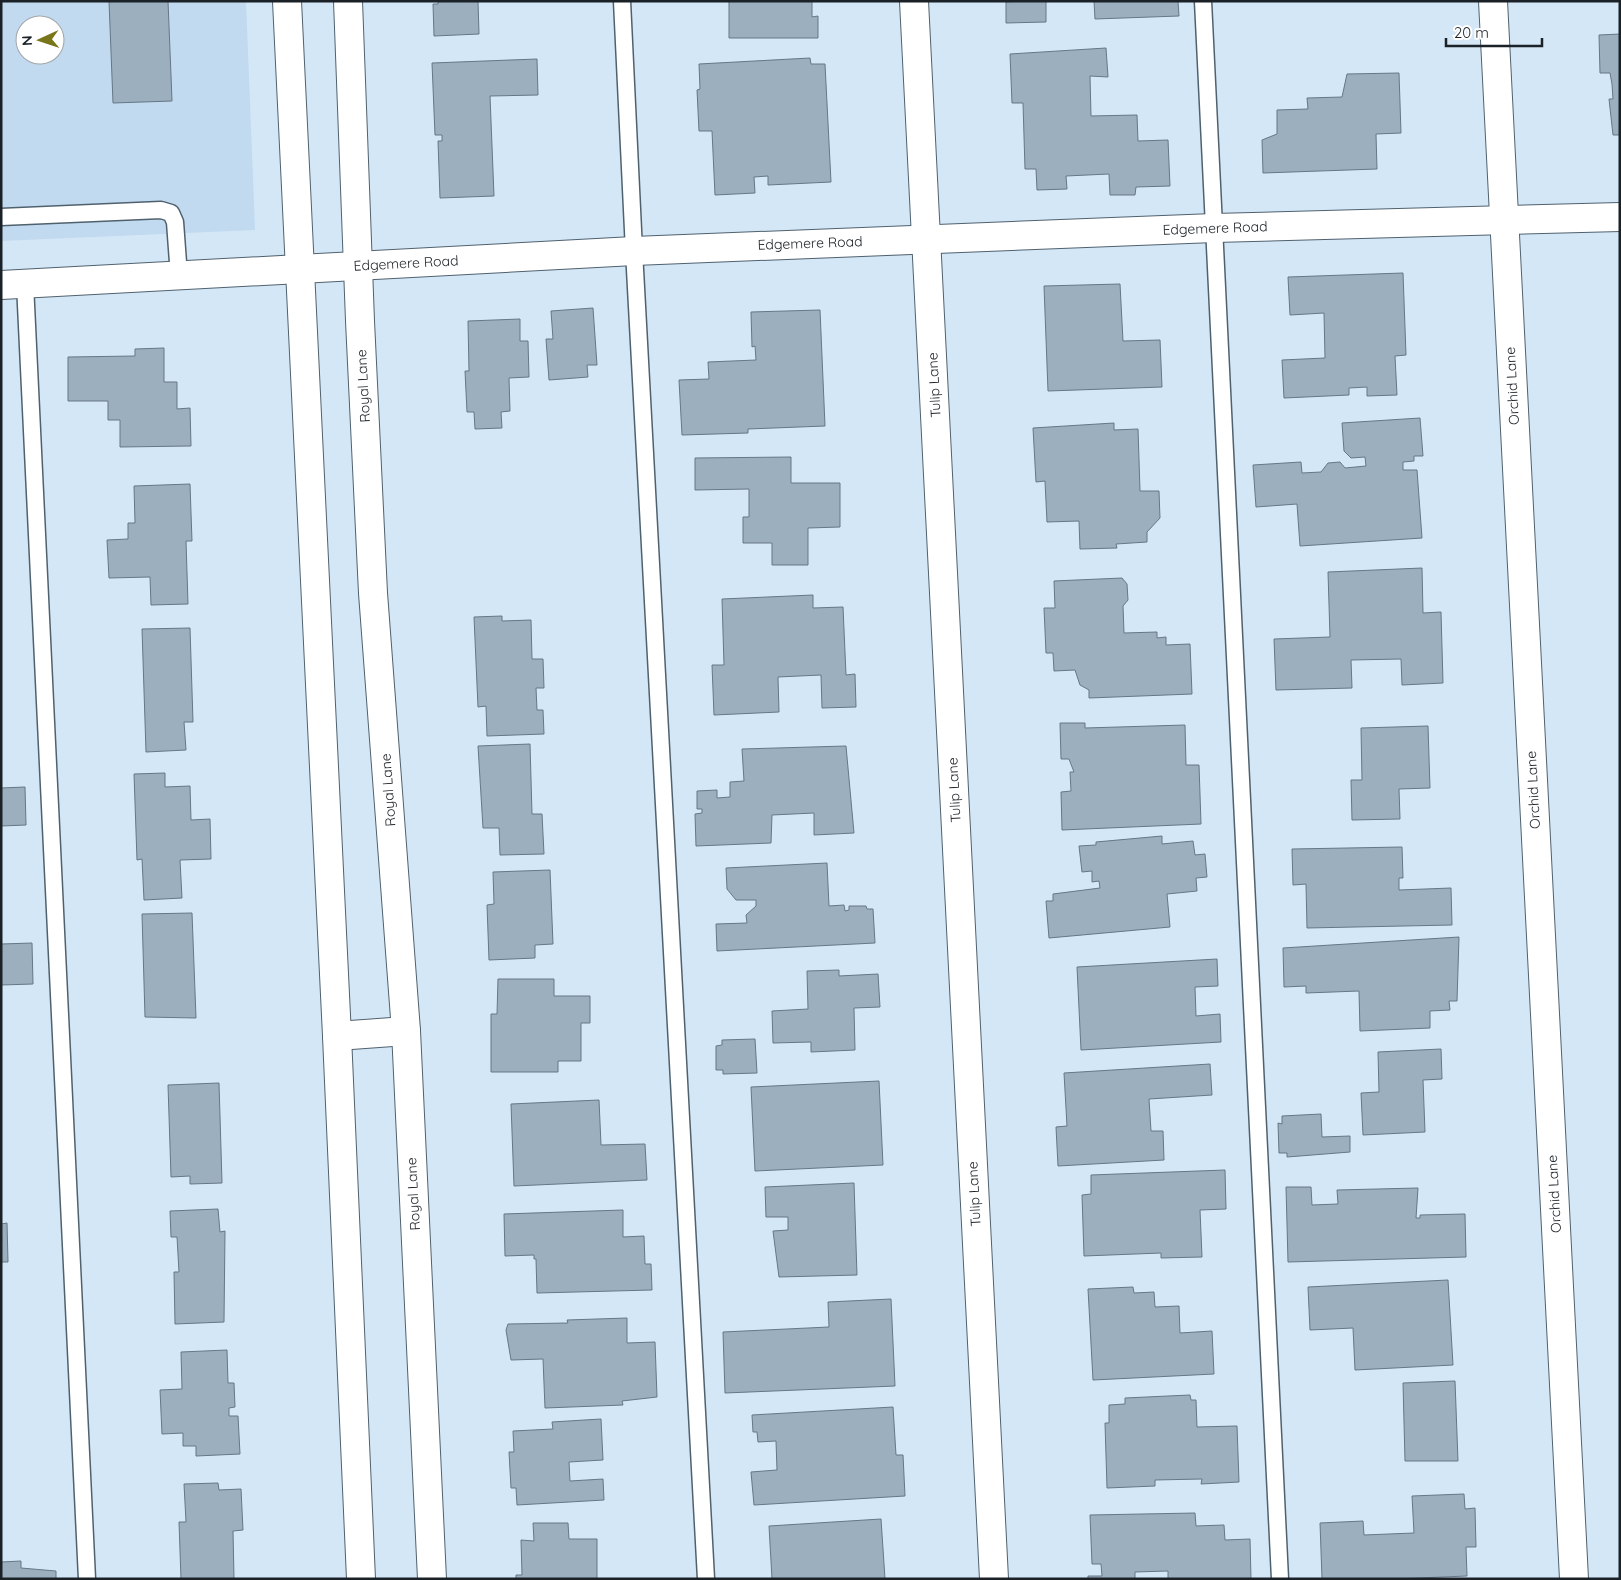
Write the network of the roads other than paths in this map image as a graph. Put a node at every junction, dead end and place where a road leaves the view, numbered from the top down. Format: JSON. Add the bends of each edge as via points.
{"nodes":[{"id":1,"x":288,"y":1,"type":"edge"},
{"id":2,"x":348,"y":1,"type":"edge"},
{"id":3,"x":622,"y":1,"type":"edge"},
{"id":4,"x":914,"y":1,"type":"edge"},
{"id":5,"x":1203,"y":1,"type":"edge"},
{"id":6,"x":1493,"y":1,"type":"edge"},
{"id":7,"x":1,"y":217,"type":"edge"},
{"id":8,"x":1620,"y":217,"type":"edge"},
{"id":9,"x":1504,"y":220,"type":"junction"},
{"id":10,"x":1214,"y":228,"type":"junction"},
{"id":11,"x":926,"y":238,"type":"junction"},
{"id":12,"x":634,"y":250,"type":"junction"},
{"id":13,"x":358,"y":265,"type":"junction"},
{"id":14,"x":300,"y":269,"type":"junction"},
{"id":15,"x":179,"y":276,"type":"junction"},
{"id":16,"x":13,"y":284,"type":"edge"},
{"id":17,"x":406,"y":1031,"type":"junction"},
{"id":18,"x":337,"y":1036,"type":"junction"},
{"id":19,"x":87,"y":1579,"type":"edge"},
{"id":20,"x":361,"y":1579,"type":"edge"},
{"id":21,"x":432,"y":1579,"type":"edge"},
{"id":22,"x":706,"y":1579,"type":"edge"},
{"id":23,"x":994,"y":1579,"type":"edge"},
{"id":24,"x":1280,"y":1579,"type":"edge"},
{"id":25,"x":1574,"y":1579,"type":"edge"}],
"edges":[{"from":1,"to":14,"type":"street"},
{"from":2,"to":13,"type":"street","name":"Royal Lane"},
{"from":3,"to":12,"type":"lane"},
{"from":4,"to":11,"type":"street","name":"Tulip Lane"},
{"from":5,"to":10,"type":"lane"},
{"from":6,"to":9,"type":"street","name":"Orchid Lane"},
{"from":7,"to":15,"type":"lane","via":[[161,210],[170,213],[175,222]]},
{"from":8,"to":9,"type":"street","name":"Edgemere Road"},
{"from":9,"to":10,"type":"street","name":"Edgemere Road"},
{"from":9,"to":25,"type":"street","name":"Orchid Lane"},
{"from":10,"to":11,"type":"street","name":"Edgemere Road"},
{"from":10,"to":24,"type":"lane"},
{"from":11,"to":12,"type":"street","name":"Edgemere Road"},
{"from":11,"to":23,"type":"street","name":"Tulip Lane"},
{"from":12,"to":13,"type":"street","name":"Edgemere Road"},
{"from":12,"to":22,"type":"lane"},
{"from":13,"to":14,"type":"street","name":"Edgemere Road"},
{"from":13,"to":17,"type":"street","name":"Royal Lane","via":[[374,593]]},
{"from":14,"to":15,"type":"street","name":"Edgemere Road"},
{"from":14,"to":18,"type":"street"},
{"from":15,"to":16,"type":"street","name":"Edgemere Road"},
{"from":16,"to":19,"type":"lane"},
{"from":17,"to":18,"type":"street"},
{"from":17,"to":21,"type":"street","name":"Royal Lane"},
{"from":18,"to":20,"type":"street"}]}
